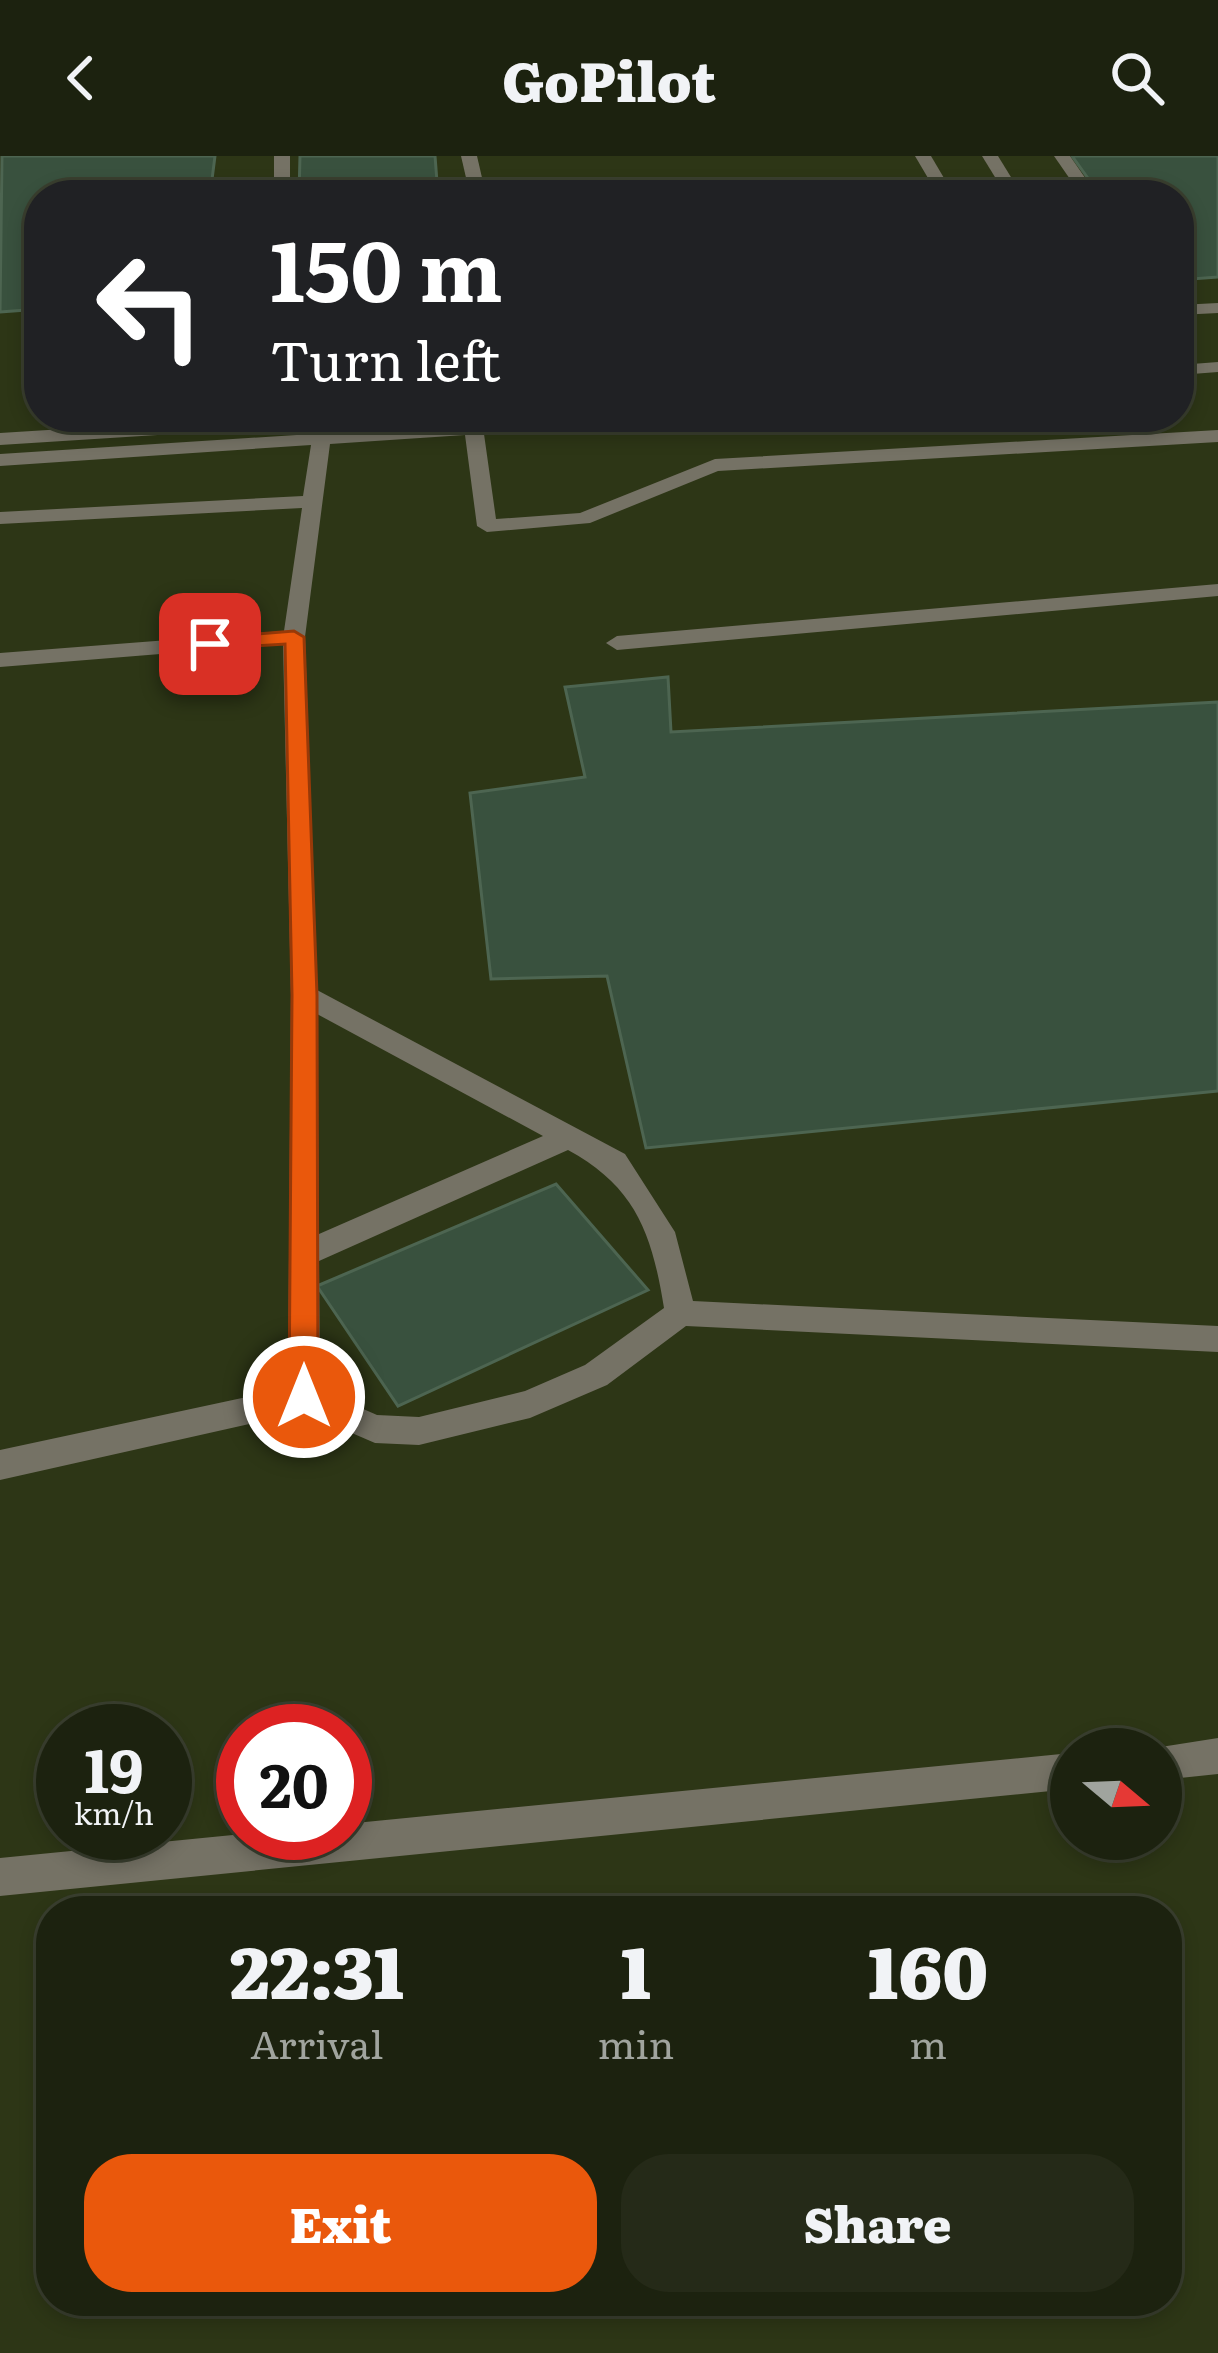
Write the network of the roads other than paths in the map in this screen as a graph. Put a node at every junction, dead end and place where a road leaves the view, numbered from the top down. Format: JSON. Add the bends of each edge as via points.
{"nodes":[{"id":1,"x":95,"y":432,"type":"edge"},
{"id":2,"x":285,"y":432,"type":"edge"},
{"id":3,"x":313,"y":432,"type":"edge"},
{"id":4,"x":322,"y":432,"type":"edge"},
{"id":5,"x":473,"y":432,"type":"edge"},
{"id":6,"x":1218,"y":436,"type":"edge"},
{"id":7,"x":0,"y":439,"type":"edge"},
{"id":8,"x":285,"y":442,"type":"junction"},
{"id":9,"x":0,"y":460,"type":"edge"},
{"id":10,"x":311,"y":502,"type":"junction"},
{"id":11,"x":0,"y":518,"type":"edge"},
{"id":12,"x":1218,"y":590,"type":"edge"},
{"id":13,"x":294,"y":637,"type":"junction"},
{"id":14,"x":617,"y":643,"type":"dead end"},
{"id":15,"x":0,"y":660,"type":"edge"},
{"id":16,"x":304,"y":995,"type":"junction"},
{"id":17,"x":568,"y":1137,"type":"junction"},
{"id":18,"x":304,"y":1254,"type":"junction"},
{"id":19,"x":680,"y":1313,"type":"junction"},
{"id":20,"x":1218,"y":1339,"type":"edge"},
{"id":21,"x":304,"y":1397,"type":"junction"},
{"id":22,"x":0,"y":1465,"type":"edge"},
{"id":23,"x":1218,"y":1756,"type":"edge"},
{"id":24,"x":1182,"y":1760,"type":"edge"},
{"id":25,"x":1050,"y":1773,"type":"edge"},
{"id":26,"x":0,"y":1877,"type":"edge"}],
"edges":[{"from":1,"to":7,"type":"street"},
{"from":2,"to":8,"type":"street"},
{"from":3,"to":8,"type":"street"},
{"from":4,"to":10,"type":"street"},
{"from":5,"to":6,"type":"street","via":[[487,526],[583,520],[715,465]]},
{"from":8,"to":9,"type":"street"},
{"from":10,"to":11,"type":"street"},
{"from":10,"to":13,"type":"street"},
{"from":12,"to":14,"type":"street"},
{"from":13,"to":15,"type":"street"},
{"from":13,"to":16,"type":"street"},
{"from":16,"to":17,"type":"street"},
{"from":16,"to":18,"type":"street"},
{"from":17,"to":18,"type":"street"},
{"from":17,"to":19,"type":"street","via":[[615,1162],[651,1208],[672,1261]]},
{"from":18,"to":21,"type":"street"},
{"from":19,"to":20,"type":"street"},
{"from":19,"to":21,"type":"street","via":[[579,1383],[530,1405],[418,1431],[375,1429]]},
{"from":21,"to":22,"type":"street"},
{"from":23,"to":24,"type":"street"},
{"from":25,"to":26,"type":"street"}]}
